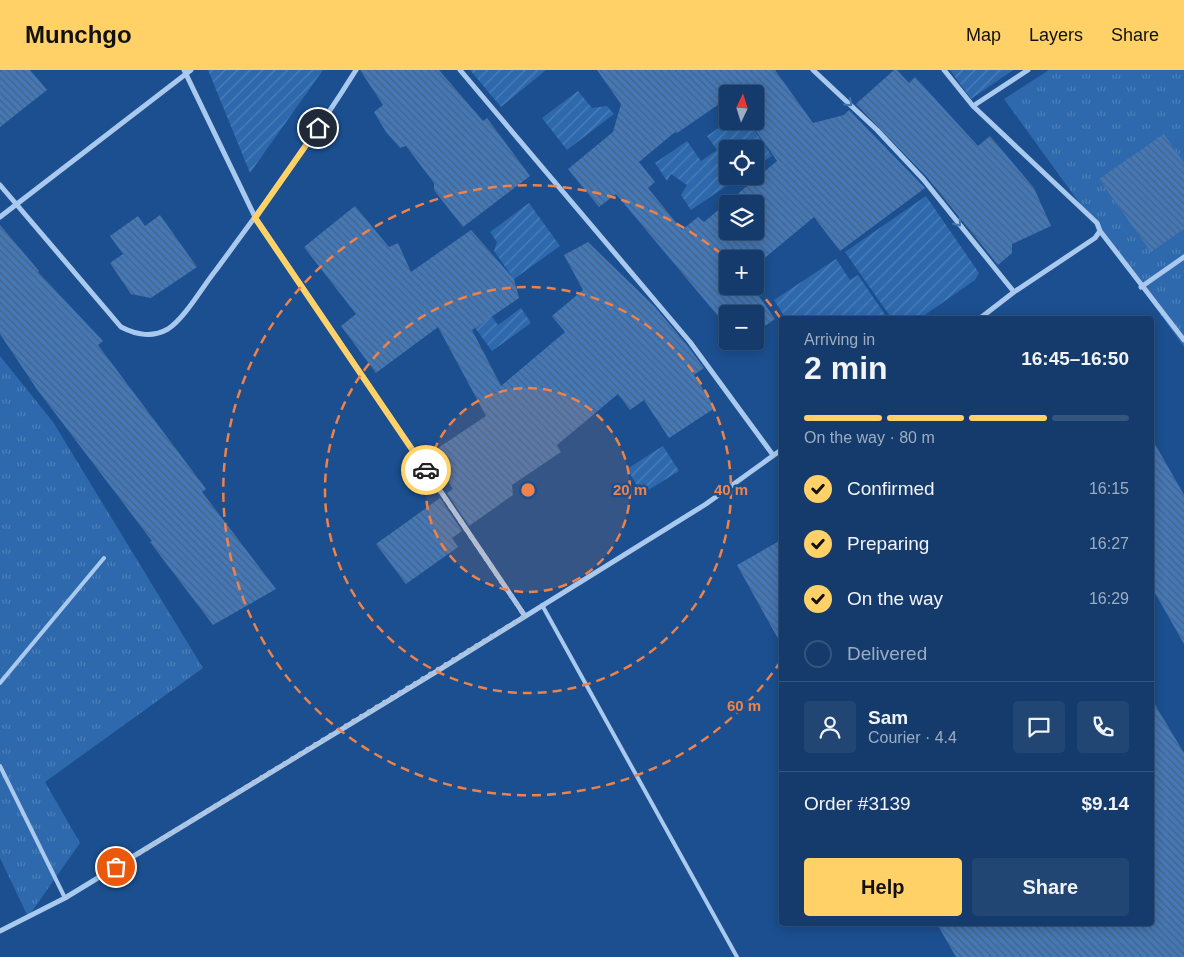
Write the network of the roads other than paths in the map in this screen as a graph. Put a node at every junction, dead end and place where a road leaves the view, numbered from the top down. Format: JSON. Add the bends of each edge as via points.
{"nodes":[{"id":1,"x":356,"y":70,"type":"edge"},
{"id":2,"x":460,"y":70,"type":"edge"},
{"id":3,"x":813,"y":70,"type":"edge"},
{"id":4,"x":944,"y":70,"type":"edge"},
{"id":5,"x":1028,"y":70,"type":"edge"},
{"id":6,"x":187,"y":71,"type":"edge"},
{"id":7,"x":973,"y":106,"type":"junction"},
{"id":8,"x":0,"y":185,"type":"edge"},
{"id":9,"x":16,"y":205,"type":"junction"},
{"id":10,"x":0,"y":217,"type":"edge"},
{"id":11,"x":255,"y":218,"type":"junction"},
{"id":12,"x":1100,"y":231,"type":"junction"},
{"id":13,"x":1184,"y":257,"type":"edge"},
{"id":14,"x":1141,"y":287,"type":"junction"},
{"id":15,"x":1014,"y":292,"type":"junction"},
{"id":16,"x":983,"y":316,"type":"edge"},
{"id":17,"x":1184,"y":340,"type":"edge"},
{"id":18,"x":779,"y":451,"type":"edge"},
{"id":19,"x":773,"y":455,"type":"junction"},
{"id":20,"x":104,"y":558,"type":"dead end"},
{"id":21,"x":542,"y":605,"type":"junction"},
{"id":22,"x":525,"y":616,"type":"junction"},
{"id":23,"x":0,"y":683,"type":"edge"},
{"id":24,"x":0,"y":766,"type":"edge"},
{"id":25,"x":65,"y":898,"type":"junction"},
{"id":26,"x":0,"y":931,"type":"edge"},
{"id":27,"x":737,"y":957,"type":"edge"}],
"edges":[{"from":1,"to":11,"type":"street","via":[[329,114]]},
{"from":2,"to":19,"type":"street","via":[[690,342]]},
{"from":3,"to":15,"type":"street","one_way":true,"via":[[923,179]]},
{"from":4,"to":7,"type":"street"},
{"from":5,"to":7,"type":"street"},
{"from":6,"to":9,"type":"street"},
{"from":6,"to":11,"type":"street"},
{"from":7,"to":12,"type":"street","via":[[1097,223]]},
{"from":8,"to":9,"type":"street"},
{"from":9,"to":10,"type":"street"},
{"from":9,"to":11,"type":"street","via":[[121,327],[133,333],[153,335],[169,328],[183,313]]},
{"from":11,"to":22,"type":"street"},
{"from":12,"to":14,"type":"street"},
{"from":12,"to":15,"type":"street","via":[[1095,238]]},
{"from":13,"to":14,"type":"street"},
{"from":14,"to":17,"type":"street"},
{"from":15,"to":16,"type":"street"},
{"from":18,"to":19,"type":"street"},
{"from":19,"to":21,"type":"street","via":[[706,504]]},
{"from":20,"to":23,"type":"lane"},
{"from":21,"to":22,"type":"street"},
{"from":21,"to":27,"type":"lane"},
{"from":22,"to":25,"type":"street"},
{"from":24,"to":25,"type":"lane"},
{"from":25,"to":26,"type":"street"}]}
